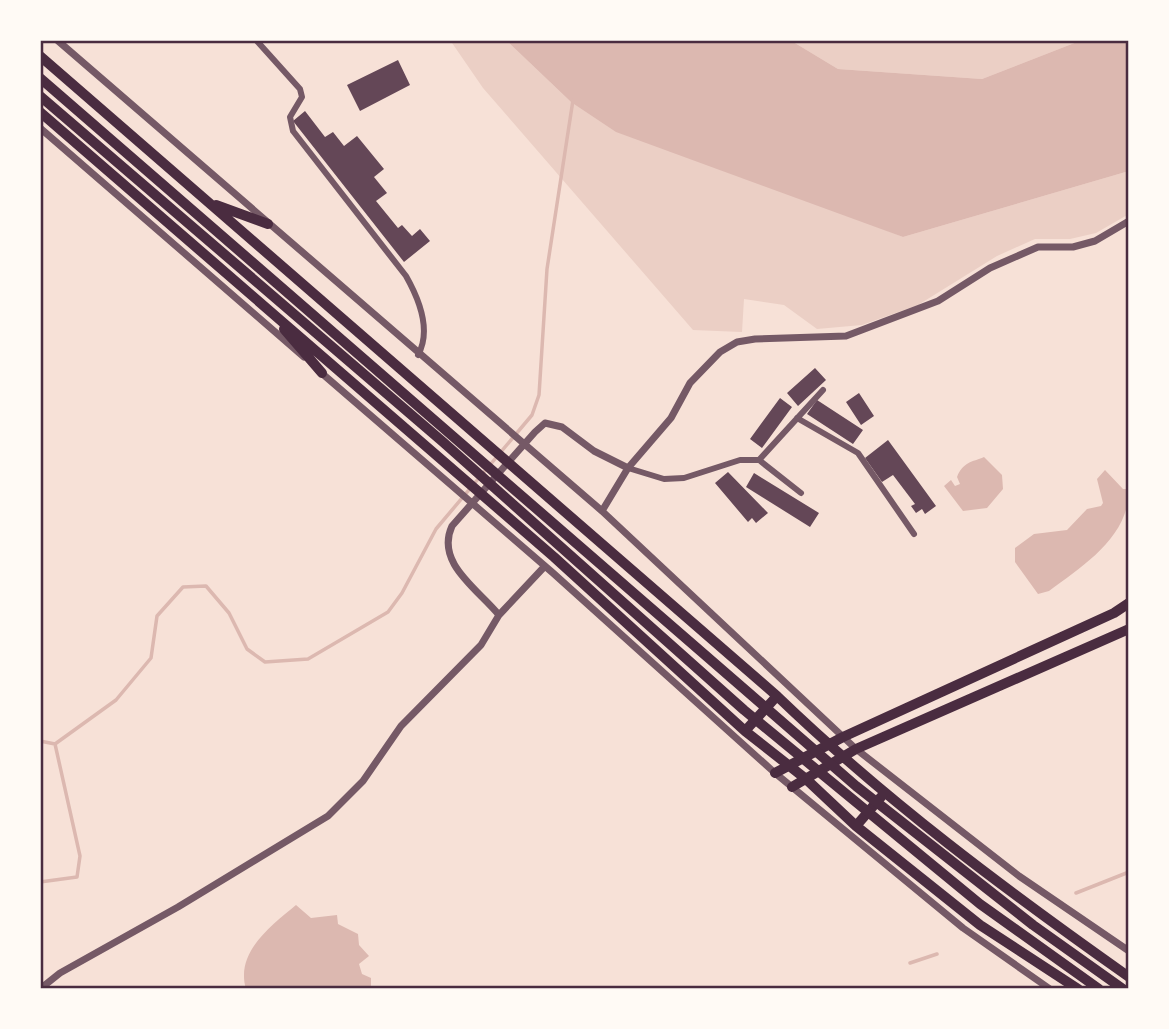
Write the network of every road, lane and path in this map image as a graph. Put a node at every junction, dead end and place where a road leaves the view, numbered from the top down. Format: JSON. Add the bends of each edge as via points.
{"nodes":[{"id":1,"x":57,"y":40,"type":"edge"},
{"id":2,"x":256,"y":40,"type":"edge"},
{"id":3,"x":40,"y":56,"type":"edge"},
{"id":4,"x":40,"y":78,"type":"edge"},
{"id":5,"x":40,"y":96,"type":"edge"},
{"id":6,"x":40,"y":112,"type":"edge"},
{"id":7,"x":40,"y":128,"type":"edge"},
{"id":8,"x":209,"y":203,"type":"junction"},
{"id":9,"x":1129,"y":221,"type":"edge"},
{"id":10,"x":268,"y":224,"type":"junction"},
{"id":11,"x":261,"y":302,"type":"junction"},
{"id":12,"x":418,"y":355,"type":"junction"},
{"id":13,"x":322,"y":373,"type":"junction"},
{"id":14,"x":823,"y":390,"type":"dead end"},
{"id":15,"x":797,"y":418,"type":"junction"},
{"id":16,"x":759,"y":460,"type":"junction"},
{"id":17,"x":628,"y":468,"type":"junction"},
{"id":18,"x":801,"y":493,"type":"dead end"},
{"id":19,"x":602,"y":511,"type":"junction"},
{"id":20,"x":914,"y":534,"type":"dead end"},
{"id":21,"x":545,"y":566,"type":"junction"},
{"id":22,"x":1129,"y":603,"type":"edge"},
{"id":23,"x":499,"y":615,"type":"junction"},
{"id":24,"x":1129,"y":629,"type":"edge"},
{"id":25,"x":777,"y":696,"type":"junction"},
{"id":26,"x":745,"y":731,"type":"junction"},
{"id":27,"x":843,"y":737,"type":"junction"},
{"id":28,"x":828,"y":745,"type":"junction"},
{"id":29,"x":856,"y":750,"type":"junction"},
{"id":30,"x":841,"y":758,"type":"junction"},
{"id":31,"x":790,"y":765,"type":"junction"},
{"id":32,"x":775,"y":773,"type":"junction"},
{"id":33,"x":806,"y":779,"type":"junction"},
{"id":34,"x":792,"y":787,"type":"junction"},
{"id":35,"x":884,"y":794,"type":"junction"},
{"id":36,"x":856,"y":826,"type":"junction"},
{"id":37,"x":1129,"y":951,"type":"edge"},
{"id":38,"x":1129,"y":977,"type":"edge"},
{"id":39,"x":40,"y":989,"type":"edge"},
{"id":40,"x":1050,"y":989,"type":"edge"},
{"id":41,"x":1078,"y":989,"type":"edge"},
{"id":42,"x":1099,"y":989,"type":"edge"},
{"id":43,"x":1123,"y":989,"type":"edge"}],
"edges":[{"from":1,"to":10,"type":"street"},
{"from":2,"to":12,"type":"street","via":[[300,89],[302,97],[290,117],[293,131],[407,276],[420,302],[423,346]]},
{"from":3,"to":8,"type":"main road"},
{"from":4,"to":43,"type":"main road","via":[[856,786],[1033,925]]},
{"from":5,"to":42,"type":"main road","via":[[443,442],[744,710],[980,904]]},
{"from":6,"to":11,"type":"main road"},
{"from":7,"to":13,"type":"street"},
{"from":8,"to":10,"type":"main road"},
{"from":8,"to":25,"type":"main road"},
{"from":9,"to":17,"type":"street","via":[[1095,241],[1073,247],[1038,247],[990,268],[938,301],[846,336],[737,342],[720,352],[690,383],[671,418]]},
{"from":10,"to":12,"type":"street"},
{"from":11,"to":13,"type":"main road"},
{"from":11,"to":26,"type":"main road","via":[[554,557]]},
{"from":12,"to":19,"type":"street"},
{"from":13,"to":21,"type":"street"},
{"from":14,"to":15,"type":"street"},
{"from":15,"to":16,"type":"street"},
{"from":15,"to":20,"type":"street","via":[[858,453]]},
{"from":16,"to":17,"type":"street","via":[[740,460],[664,480]]},
{"from":16,"to":18,"type":"street"},
{"from":17,"to":19,"type":"street"},
{"from":17,"to":23,"type":"street","via":[[594,451],[562,427],[545,423],[488,484],[446,538],[457,569]]},
{"from":19,"to":27,"type":"street"},
{"from":21,"to":23,"type":"street"},
{"from":21,"to":32,"type":"street"},
{"from":22,"to":27,"type":"main road"},
{"from":23,"to":39,"type":"street","via":[[481,645],[401,726],[363,780],[328,816],[60,972]]},
{"from":24,"to":29,"type":"main road"},
{"from":25,"to":26,"type":"main road"},
{"from":25,"to":28,"type":"main road"},
{"from":26,"to":31,"type":"main road"},
{"from":27,"to":28,"type":"main road"},
{"from":27,"to":29,"type":"street"},
{"from":28,"to":30,"type":"main road"},
{"from":28,"to":31,"type":"main road"},
{"from":29,"to":30,"type":"main road"},
{"from":29,"to":37,"type":"street","via":[[1019,876]]},
{"from":30,"to":33,"type":"main road"},
{"from":30,"to":35,"type":"main road"},
{"from":31,"to":32,"type":"main road"},
{"from":31,"to":33,"type":"main road"},
{"from":32,"to":34,"type":"street"},
{"from":33,"to":34,"type":"main road"},
{"from":33,"to":36,"type":"main road"},
{"from":34,"to":40,"type":"street","via":[[963,928]]},
{"from":35,"to":36,"type":"main road"},
{"from":35,"to":38,"type":"main road","via":[[996,883]]},
{"from":36,"to":41,"type":"main road","via":[[980,925]]}]}
